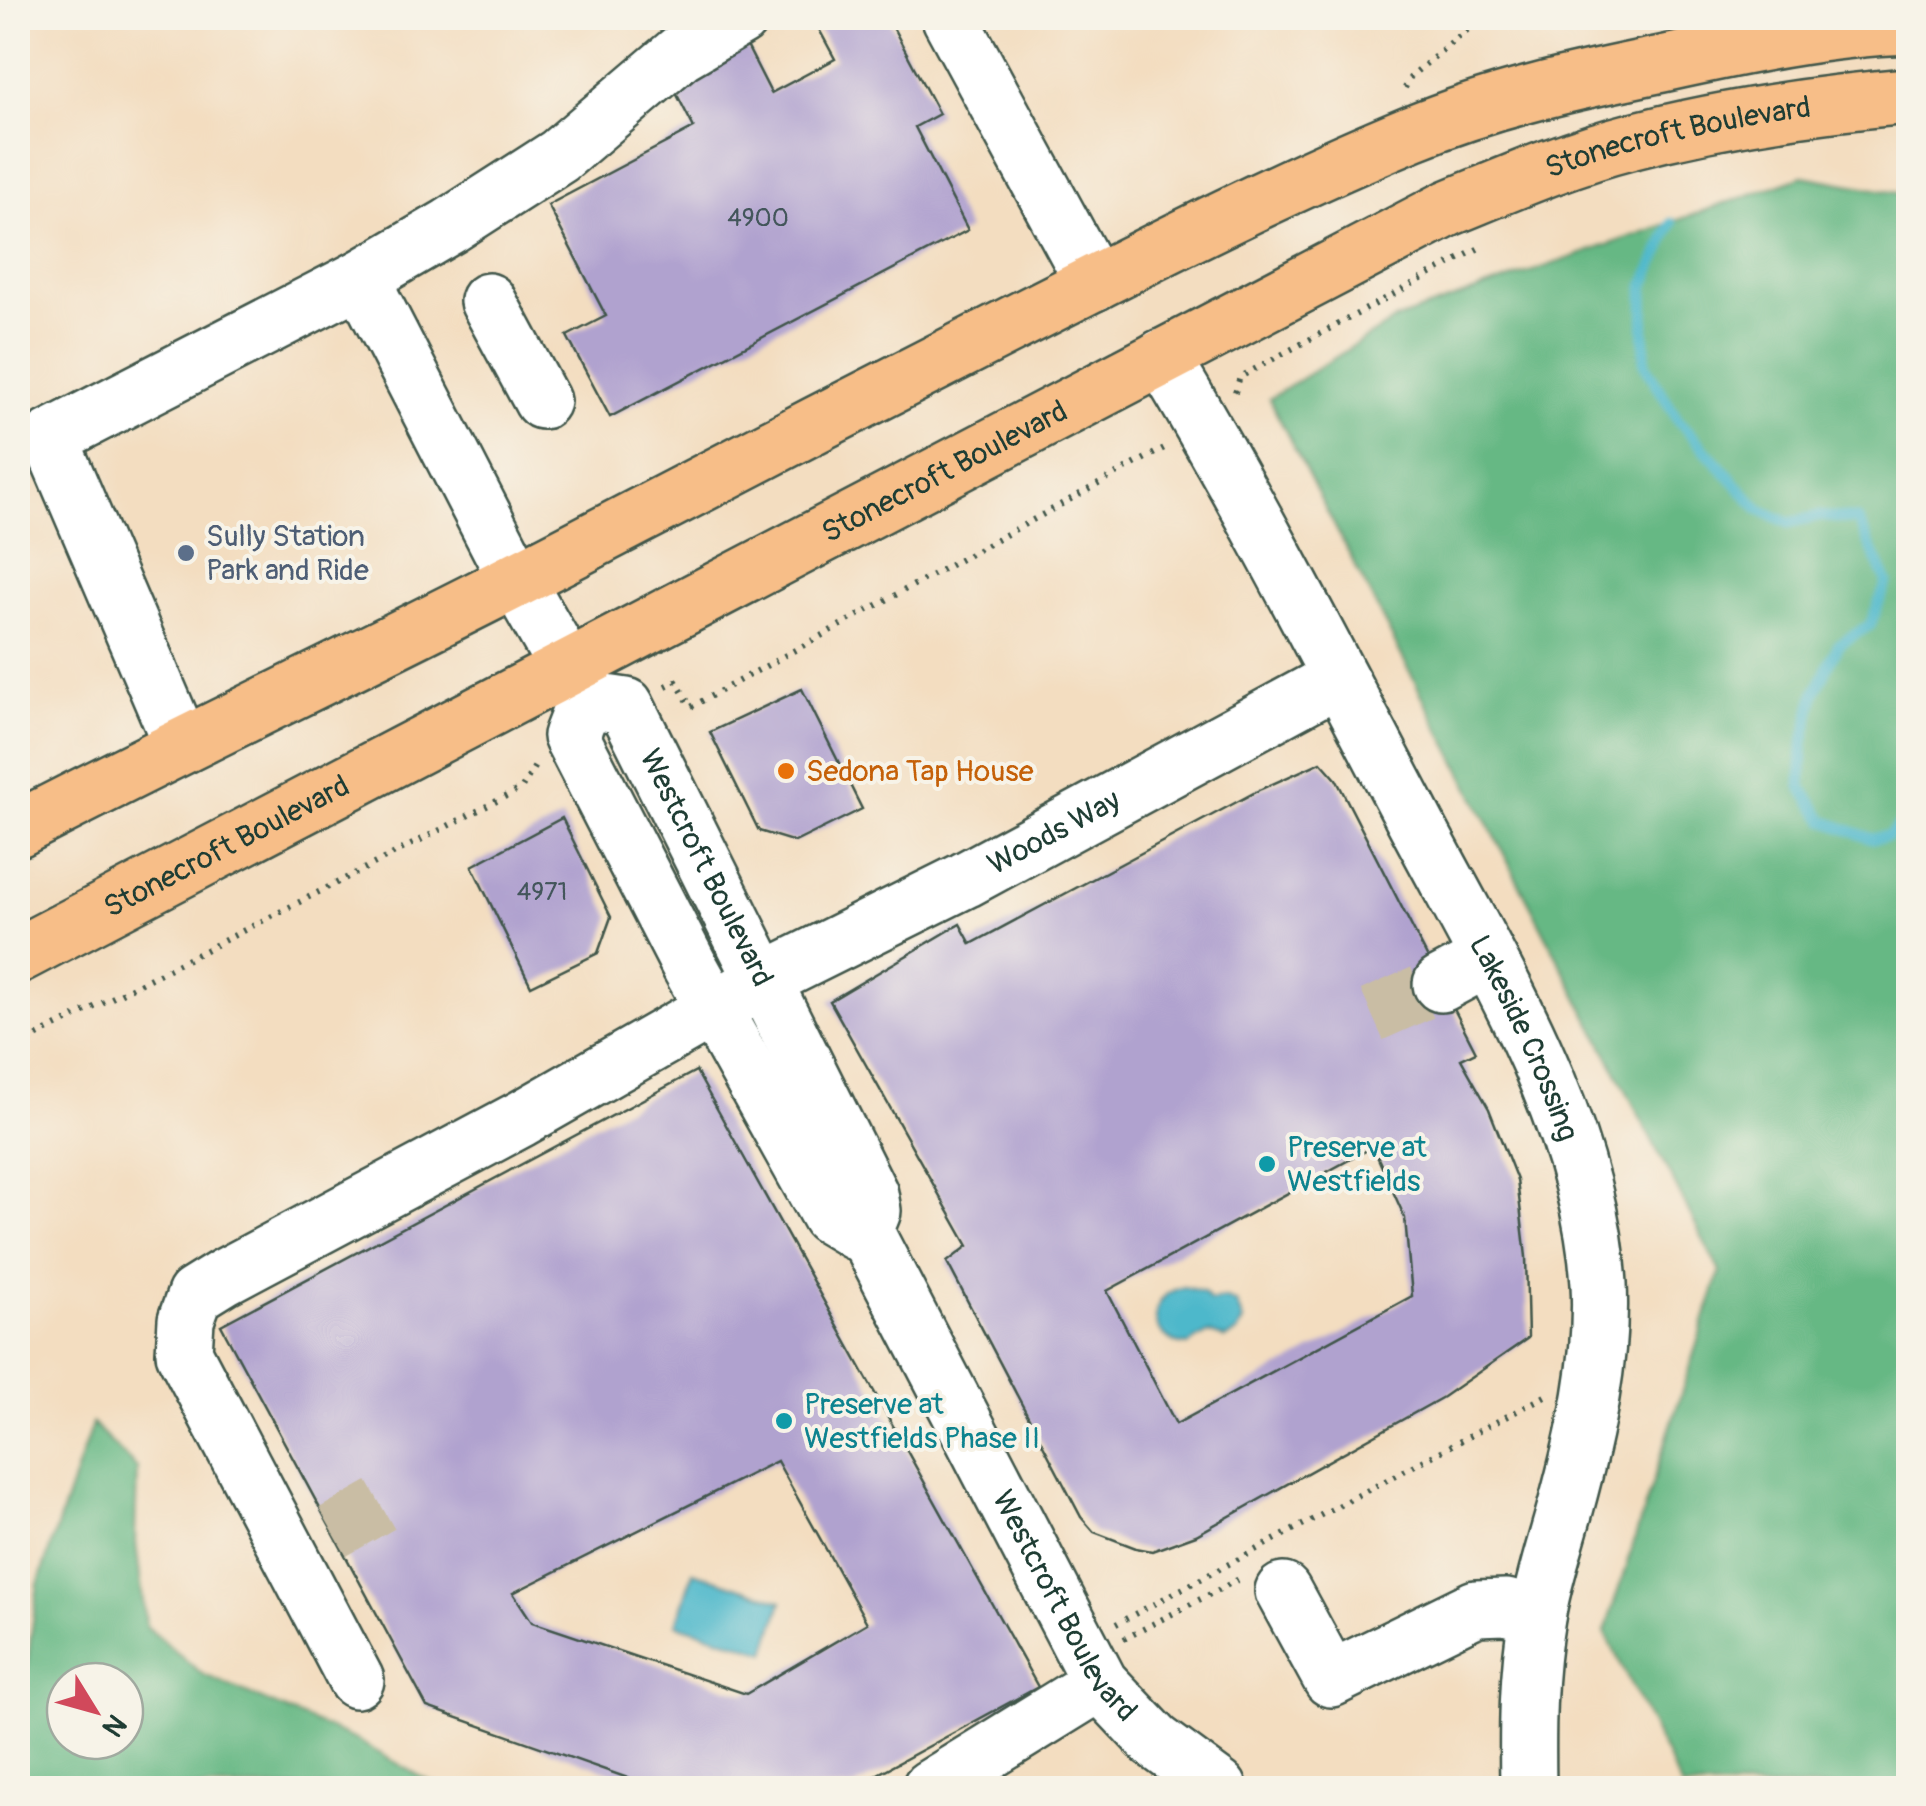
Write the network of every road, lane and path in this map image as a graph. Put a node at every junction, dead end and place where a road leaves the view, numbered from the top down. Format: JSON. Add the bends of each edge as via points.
{"nodes":[{"id":1,"x":740,"y":18,"type":"edge"},
{"id":2,"x":950,"y":18,"type":"edge"},
{"id":3,"x":1482,"y":18,"type":"edge"},
{"id":4,"x":1908,"y":26,"type":"edge"},
{"id":5,"x":1908,"y":96,"type":"edge"},
{"id":6,"x":1416,"y":131,"type":"junction"},
{"id":7,"x":1488,"y":244,"type":"dead end"},
{"id":8,"x":362,"y":278,"type":"junction"},
{"id":9,"x":1094,"y":283,"type":"junction"},
{"id":10,"x":488,"y":301,"type":"dead end"},
{"id":11,"x":1162,"y":357,"type":"junction"},
{"id":12,"x":542,"y":401,"type":"dead end"},
{"id":13,"x":1200,"y":420,"type":"junction"},
{"id":14,"x":516,"y":579,"type":"junction"},
{"id":15,"x":1339,"y":678,"type":"junction"},
{"id":16,"x":576,"y":685,"type":"junction"},
{"id":17,"x":660,"y":689,"type":"dead end"},
{"id":18,"x":180,"y":744,"type":"junction"},
{"id":19,"x":544,"y":752,"type":"dead end"},
{"id":20,"x":18,"y":829,"type":"edge"},
{"id":21,"x":18,"y":955,"type":"edge"},
{"id":22,"x":764,"y":980,"type":"junction"},
{"id":23,"x":714,"y":1009,"type":"junction"},
{"id":24,"x":18,"y":1046,"type":"edge"},
{"id":25,"x":865,"y":1231,"type":"junction"},
{"id":26,"x":1594,"y":1370,"type":"junction"},
{"id":27,"x":1283,"y":1591,"type":"joint"},
{"id":28,"x":1537,"y":1616,"type":"junction"},
{"id":29,"x":1089,"y":1661,"type":"junction"},
{"id":30,"x":356,"y":1680,"type":"dead end"},
{"id":31,"x":930,"y":1788,"type":"edge"},
{"id":32,"x":1219,"y":1788,"type":"edge"},
{"id":33,"x":1528,"y":1788,"type":"edge"}],
"edges":[{"from":1,"to":8,"type":"street","via":[[680,53],[559,156]]},
{"from":2,"to":9,"type":"street"},
{"from":3,"to":6,"type":"path","via":[[1411,76],[1402,95]]},
{"from":4,"to":6,"type":"main road","via":[[1802,35],[1644,67]]},
{"from":5,"to":11,"type":"main road","name":"Stonecroft Boulevard","via":[[1759,114],[1547,168],[1449,208]]},
{"from":6,"to":9,"type":"main road"},
{"from":7,"to":13,"type":"path","via":[[1240,376],[1231,406]]},
{"from":8,"to":14,"type":"street"},
{"from":8,"to":18,"type":"street","via":[[50,438]]},
{"from":9,"to":14,"type":"main road"},
{"from":10,"to":12,"type":"street"},
{"from":11,"to":13,"type":"street","name":"Lakeside Crossing"},
{"from":11,"to":16,"type":"main road","name":"Stonecroft Boulevard"},
{"from":13,"to":15,"type":"street","name":"Lakeside Crossing"},
{"from":13,"to":17,"type":"path","via":[[1166,447],[691,706],[676,680]]},
{"from":14,"to":16,"type":"street"},
{"from":14,"to":18,"type":"main road"},
{"from":15,"to":22,"type":"street","name":"Woods Way"},
{"from":15,"to":26,"type":"street","name":"Lakeside Crossing","via":[[1464,972],[1535,1054],[1579,1169],[1599,1286]]},
{"from":16,"to":21,"type":"main road","name":"Stonecroft Boulevard"},
{"from":16,"to":22,"type":"street","name":"Westcroft Boulevard","via":[[626,706]]},
{"from":16,"to":23,"type":"street","name":"Westcroft Boulevard","via":[[571,736]]},
{"from":18,"to":20,"type":"main road"},
{"from":19,"to":24,"type":"path","via":[[522,788]]},
{"from":22,"to":23,"type":"street","name":"Woods Way"},
{"from":22,"to":25,"type":"street","name":"Westcroft Boulevard","via":[[870,1194],[874,1212]]},
{"from":23,"to":25,"type":"street","name":"Westcroft Boulevard","via":[[828,1216]]},
{"from":23,"to":30,"type":"street","name":"Woods Way","via":[[195,1295],[184,1352],[311,1540]]},
{"from":25,"to":29,"type":"street","name":"Westcroft Boulevard"},
{"from":26,"to":28,"type":"street","name":"Lakeside Crossing"},
{"from":26,"to":29,"type":"path"},
{"from":27,"to":28,"type":"street","via":[[1331,1679],[1476,1608]]},
{"from":27,"to":29,"type":"path","via":[[1268,1564]]},
{"from":28,"to":33,"type":"street","name":"Lakeside Crossing"},
{"from":29,"to":31,"type":"street"},
{"from":29,"to":32,"type":"street","name":"Westcroft Boulevard","via":[[1155,1742]]}]}
